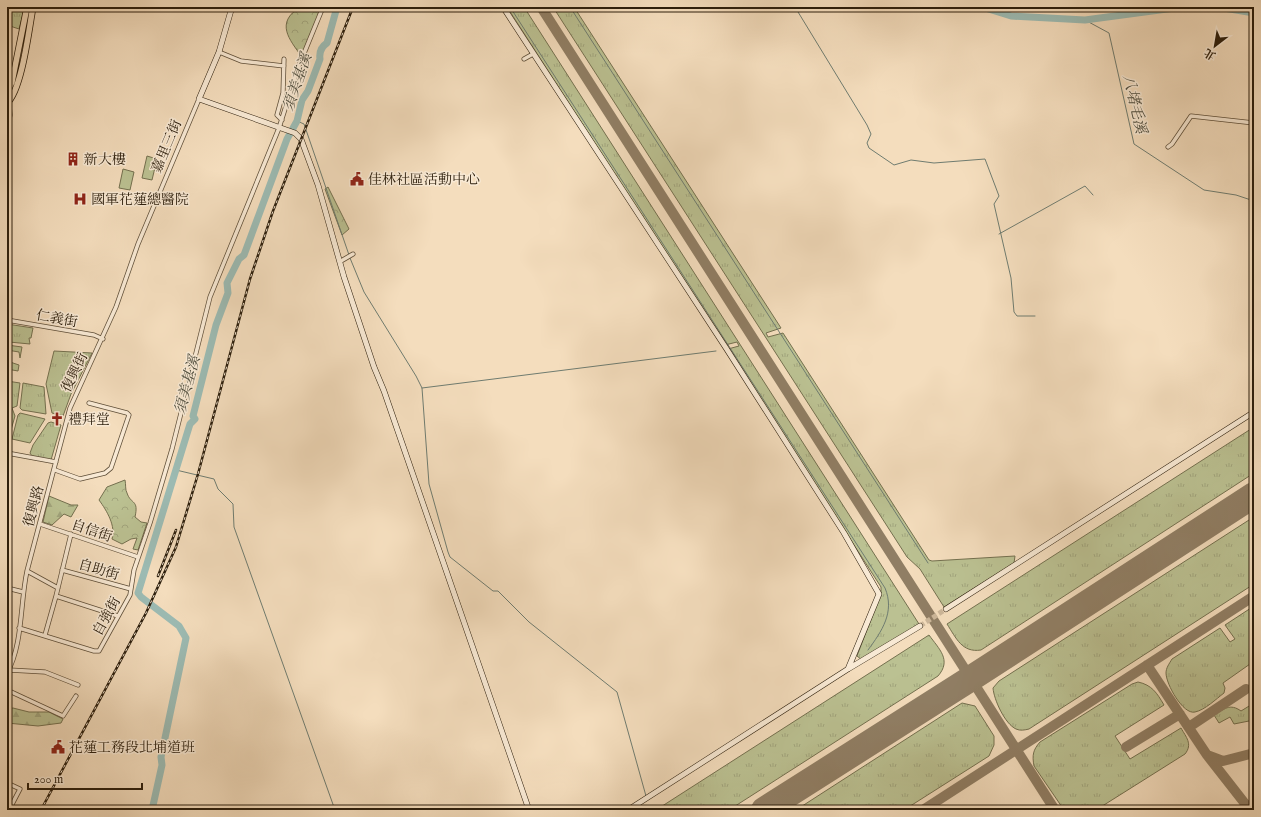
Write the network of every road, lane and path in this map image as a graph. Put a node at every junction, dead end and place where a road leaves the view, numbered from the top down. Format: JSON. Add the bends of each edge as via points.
{"nodes":[{"id":1,"x":27,"y":7,"type":"edge"},
{"id":2,"x":33,"y":7,"type":"edge"},
{"id":3,"x":232,"y":7,"type":"edge"},
{"id":4,"x":323,"y":7,"type":"edge"},
{"id":5,"x":503,"y":7,"type":"edge"},
{"id":6,"x":218,"y":52,"type":"junction"},
{"id":7,"x":533,"y":54,"type":"junction"},
{"id":8,"x":284,"y":59,"type":"dead end"},
{"id":9,"x":524,"y":59,"type":"dead end"},
{"id":10,"x":284,"y":66,"type":"junction"},
{"id":11,"x":8,"y":91,"type":"edge"},
{"id":12,"x":199,"y":98,"type":"junction"},
{"id":13,"x":8,"y":102,"type":"edge"},
{"id":14,"x":282,"y":120,"type":"junction"},
{"id":15,"x":1254,"y":123,"type":"edge"},
{"id":16,"x":279,"y":128,"type":"junction"},
{"id":17,"x":7,"y":131,"type":"edge"},
{"id":18,"x":1168,"y":148,"type":"dead end"},
{"id":19,"x":353,"y":254,"type":"dead end"},
{"id":20,"x":341,"y":261,"type":"junction"},
{"id":21,"x":7,"y":320,"type":"edge"},
{"id":22,"x":103,"y":339,"type":"junction"},
{"id":23,"x":89,"y":403,"type":"dead end"},
{"id":24,"x":1254,"y":412,"type":"edge"},
{"id":25,"x":7,"y":453,"type":"edge"},
{"id":26,"x":56,"y":462,"type":"junction"},
{"id":27,"x":55,"y":470,"type":"junction"},
{"id":28,"x":40,"y":524,"type":"junction"},
{"id":29,"x":71,"y":534,"type":"junction"},
{"id":30,"x":138,"y":557,"type":"junction"},
{"id":31,"x":62,"y":570,"type":"junction"},
{"id":32,"x":27,"y":571,"type":"junction"},
{"id":33,"x":7,"y":588,"type":"edge"},
{"id":34,"x":58,"y":588,"type":"junction"},
{"id":35,"x":131,"y":589,"type":"junction"},
{"id":36,"x":23,"y":592,"type":"junction"},
{"id":37,"x":56,"y":596,"type":"junction"},
{"id":38,"x":946,"y":609,"type":"tunnel mouth"},
{"id":39,"x":118,"y":616,"type":"junction"},
{"id":40,"x":920,"y":626,"type":"tunnel mouth"},
{"id":41,"x":19,"y":628,"type":"junction"},
{"id":42,"x":45,"y":635,"type":"junction"},
{"id":43,"x":848,"y":669,"type":"junction"},
{"id":44,"x":8,"y":671,"type":"edge"},
{"id":45,"x":78,"y":686,"type":"dead end"},
{"id":46,"x":7,"y":690,"type":"edge"},
{"id":47,"x":76,"y":696,"type":"dead end"},
{"id":48,"x":7,"y":783,"type":"edge"},
{"id":49,"x":9,"y":810,"type":"edge"},
{"id":50,"x":529,"y":810,"type":"edge"},
{"id":51,"x":628,"y":810,"type":"edge"}],
"edges":[{"from":1,"to":11,"type":"main road"},
{"from":2,"to":13,"type":"main road","via":[[18,81]]},
{"from":3,"to":6,"type":"street","name":"嘉里三街"},
{"from":4,"to":14,"type":"street","name":"自強街","via":[[298,68]]},
{"from":5,"to":7,"type":"street"},
{"from":6,"to":10,"type":"street","via":[[241,61]]},
{"from":6,"to":12,"type":"street","name":"嘉里三街"},
{"from":7,"to":9,"type":"street"},
{"from":7,"to":43,"type":"street","via":[[734,361],[844,533],[879,594]]},
{"from":8,"to":10,"type":"street"},
{"from":10,"to":14,"type":"street","via":[[277,115]]},
{"from":11,"to":13,"type":"street"},
{"from":12,"to":16,"type":"street"},
{"from":12,"to":22,"type":"street","name":"嘉里三街","via":[[138,244]]},
{"from":13,"to":17,"type":"street","via":[[10,115]]},
{"from":14,"to":16,"type":"street","name":"自強街"},
{"from":15,"to":18,"type":"street","via":[[1191,116]]},
{"from":16,"to":20,"type":"street","via":[[295,133],[301,139]]},
{"from":16,"to":30,"type":"street","name":"自強街","via":[[210,297],[172,449]]},
{"from":19,"to":20,"type":"street"},
{"from":20,"to":50,"type":"street","via":[[374,367]]},
{"from":21,"to":22,"type":"street","name":"仁義街","via":[[94,335]]},
{"from":22,"to":26,"type":"street","name":"復興街","via":[[70,408]]},
{"from":23,"to":27,"type":"street","via":[[129,415],[111,468],[105,473],[80,479]]},
{"from":24,"to":38,"type":"street"},
{"from":25,"to":26,"type":"street"},
{"from":26,"to":27,"type":"street","name":"復興路"},
{"from":27,"to":28,"type":"street","name":"復興路"},
{"from":28,"to":29,"type":"street","name":"自信街"},
{"from":28,"to":32,"type":"street","name":"復興路"},
{"from":29,"to":30,"type":"street","name":"自信街"},
{"from":29,"to":31,"type":"street"},
{"from":30,"to":35,"type":"street","name":"自強街"},
{"from":31,"to":34,"type":"street"},
{"from":31,"to":35,"type":"street","name":"自助街"},
{"from":32,"to":34,"type":"street"},
{"from":32,"to":36,"type":"street","name":"復興路"},
{"from":33,"to":36,"type":"street"},
{"from":34,"to":37,"type":"street"},
{"from":35,"to":39,"type":"street","name":"自強街"},
{"from":36,"to":41,"type":"street","name":"復興路"},
{"from":37,"to":39,"type":"street"},
{"from":37,"to":42,"type":"street"},
{"from":39,"to":42,"type":"street","name":"自強街","via":[[99,651]]},
{"from":40,"to":43,"type":"street"},
{"from":41,"to":42,"type":"street","name":"自強街"},
{"from":41,"to":44,"type":"street","name":"復興路"},
{"from":43,"to":51,"type":"street"},
{"from":44,"to":45,"type":"street","via":[[45,672]]},
{"from":46,"to":47,"type":"street","via":[[63,716]]},
{"from":48,"to":49,"type":"street","via":[[20,789]]}]}
